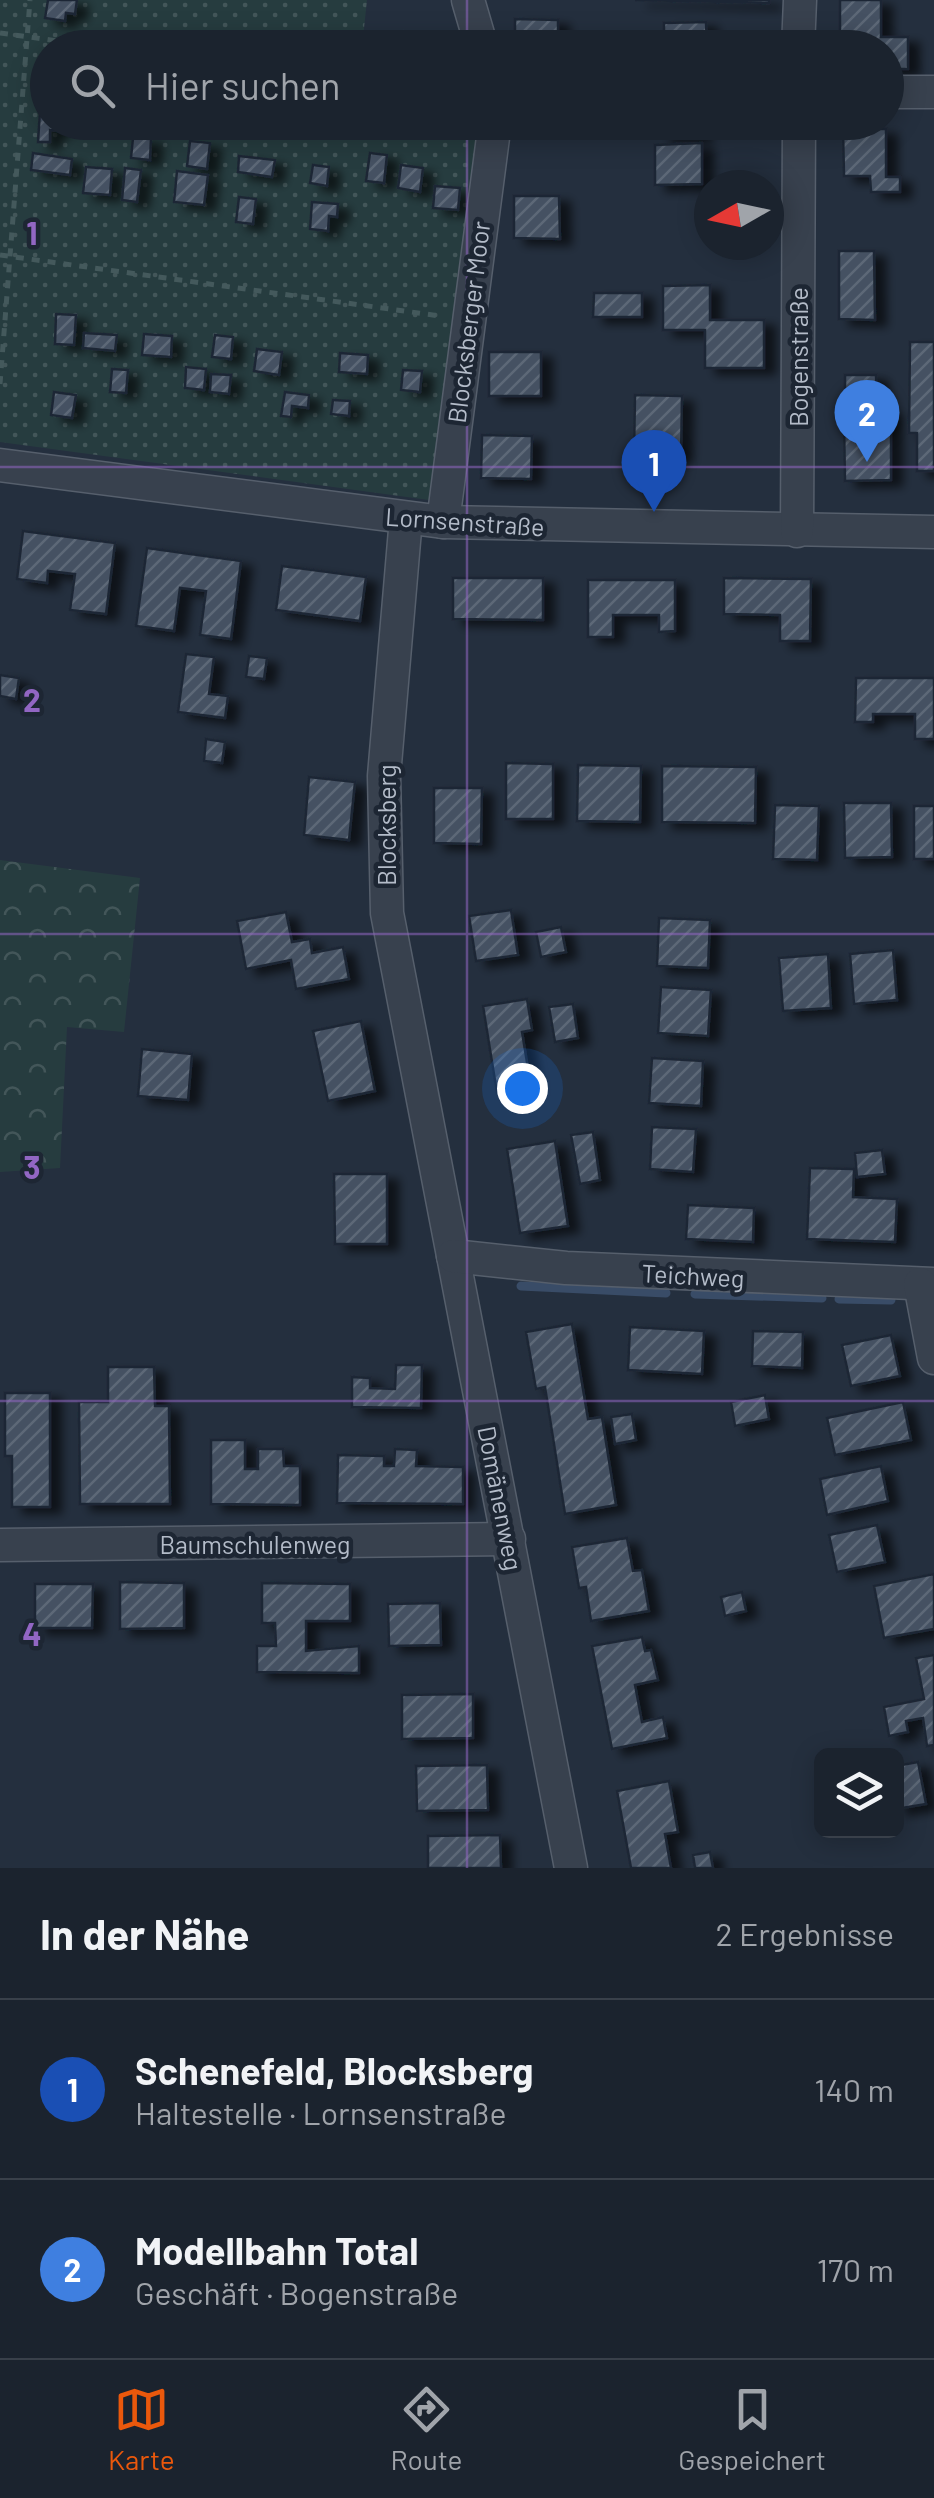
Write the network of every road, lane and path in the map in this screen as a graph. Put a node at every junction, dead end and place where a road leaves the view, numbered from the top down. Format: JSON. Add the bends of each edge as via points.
{"nodes":[{"id":1,"x":30,"y":0,"type":"edge"},
{"id":2,"x":468,"y":0,"type":"edge"},
{"id":3,"x":800,"y":0,"type":"edge"},
{"id":4,"x":477,"y":30,"type":"edge"},
{"id":5,"x":799,"y":30,"type":"edge"},
{"id":6,"x":0,"y":33,"type":"edge"},
{"id":7,"x":27,"y":36,"type":"junction"},
{"id":8,"x":30,"y":36,"type":"edge"},
{"id":9,"x":904,"y":92,"type":"edge"},
{"id":10,"x":934,"y":92,"type":"edge"},
{"id":11,"x":493,"y":140,"type":"edge"},
{"id":12,"x":798,"y":140,"type":"edge"},
{"id":13,"x":0,"y":255,"type":"edge"},
{"id":14,"x":11,"y":257,"type":"junction"},
{"id":15,"x":468,"y":320,"type":"junction"},
{"id":16,"x":0,"y":384,"type":"edge"},
{"id":17,"x":0,"y":465,"type":"edge"},
{"id":18,"x":406,"y":518,"type":"junction"},
{"id":19,"x":442,"y":522,"type":"junction"},
{"id":20,"x":798,"y":531,"type":"junction"},
{"id":21,"x":934,"y":532,"type":"edge"},
{"id":22,"x":426,"y":1130,"type":"joint"},
{"id":23,"x":453,"y":1256,"type":"junction"},
{"id":24,"x":927,"y":1284,"type":"edge"},
{"id":25,"x":934,"y":1358,"type":"edge"},
{"id":26,"x":509,"y":1538,"type":"junction"},
{"id":27,"x":0,"y":1545,"type":"edge"},
{"id":28,"x":571,"y":1868,"type":"edge"}],
"edges":[{"from":1,"to":7,"type":"path"},
{"from":2,"to":4,"type":"street"},
{"from":3,"to":5,"type":"street"},
{"from":6,"to":7,"type":"path"},
{"from":7,"to":8,"type":"path"},
{"from":7,"to":14,"type":"path"},
{"from":9,"to":10,"type":"street"},
{"from":11,"to":15,"type":"street","name":"Blocksberger Moor"},
{"from":12,"to":20,"type":"street","name":"Bogenstraße"},
{"from":13,"to":14,"type":"path"},
{"from":14,"to":15,"type":"path"},
{"from":14,"to":16,"type":"path"},
{"from":15,"to":19,"type":"street","name":"Blocksberger Moor"},
{"from":17,"to":18,"type":"street","name":"Lornsenstraße"},
{"from":18,"to":19,"type":"street","name":"Lornsenstraße"},
{"from":18,"to":22,"type":"street","name":"Blocksberg","via":[[382,844],[387,913]]},
{"from":19,"to":20,"type":"street","name":"Lornsenstraße"},
{"from":20,"to":21,"type":"street","name":"Lornsenstraße"},
{"from":22,"to":23,"type":"street","name":"Domänenweg"},
{"from":23,"to":24,"type":"street","name":"Teichweg","via":[[566,1268]]},
{"from":23,"to":26,"type":"street","name":"Domänenweg"},
{"from":24,"to":25,"type":"street"},
{"from":26,"to":27,"type":"street","name":"Baumschulenweg"},
{"from":26,"to":28,"type":"street","name":"Domänenweg"}]}
